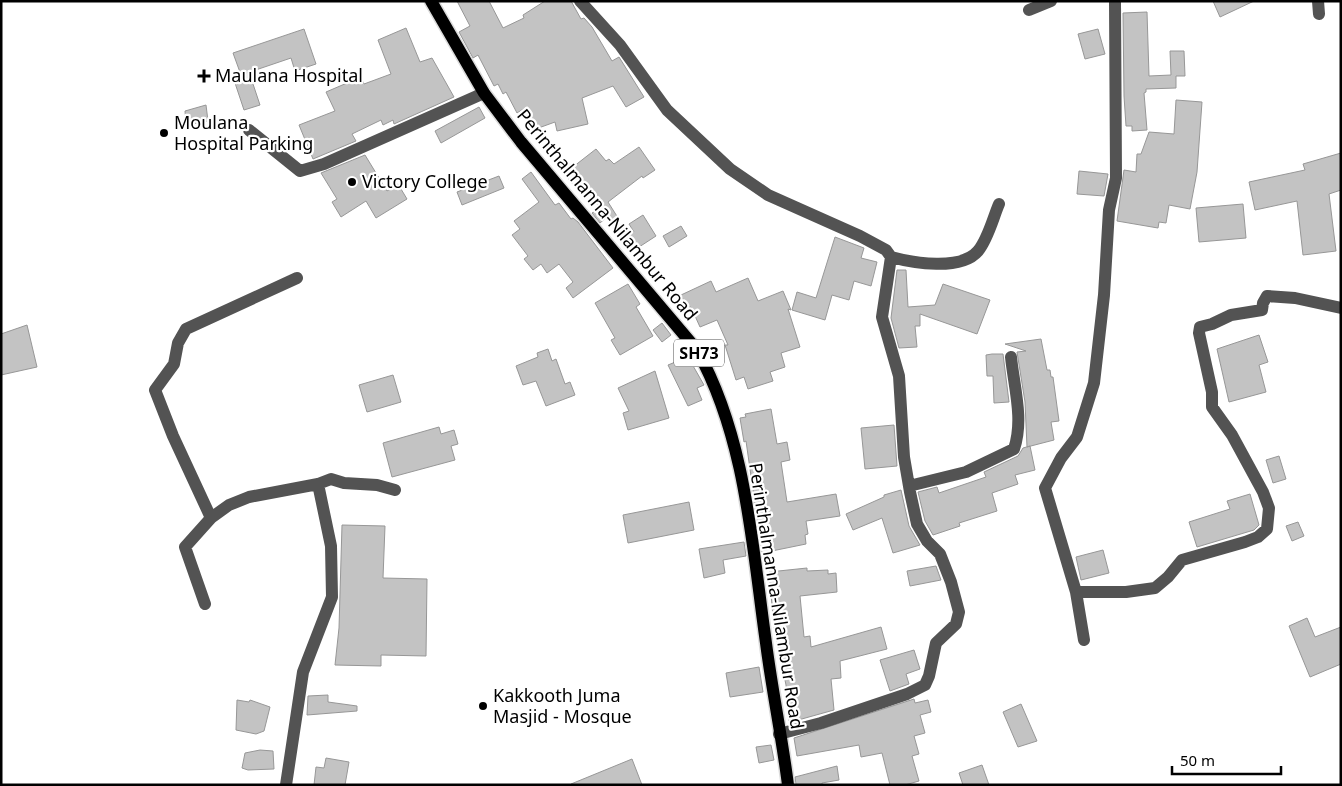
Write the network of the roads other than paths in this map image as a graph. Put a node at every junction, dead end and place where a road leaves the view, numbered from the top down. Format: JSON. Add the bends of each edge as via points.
{"nodes":[{"id":1,"x":431,"y":1,"type":"edge"},
{"id":2,"x":580,"y":1,"type":"edge"},
{"id":3,"x":1052,"y":1,"type":"edge"},
{"id":4,"x":1115,"y":1,"type":"edge"},
{"id":5,"x":1029,"y":10,"type":"dead end"},
{"id":6,"x":484,"y":93,"type":"junction"},
{"id":7,"x":249,"y":130,"type":"dead end"},
{"id":8,"x":999,"y":204,"type":"dead end"},
{"id":9,"x":891,"y":257,"type":"junction"},
{"id":10,"x":297,"y":278,"type":"dead end"},
{"id":11,"x":1341,"y":308,"type":"edge"},
{"id":12,"x":1011,"y":357,"type":"dead end"},
{"id":13,"x":318,"y":484,"type":"junction"},
{"id":14,"x":909,"y":486,"type":"junction"},
{"id":15,"x":395,"y":490,"type":"dead end"},
{"id":16,"x":211,"y":518,"type":"junction"},
{"id":17,"x":1076,"y":592,"type":"junction"},
{"id":18,"x":205,"y":604,"type":"dead end"},
{"id":19,"x":1084,"y":640,"type":"dead end"},
{"id":20,"x":780,"y":734,"type":"junction"},
{"id":21,"x":286,"y":785,"type":"edge"},
{"id":22,"x":788,"y":785,"type":"edge"}],
"edges":[{"from":1,"to":6,"type":"main road","name":"Perinthalmanna-Nilambur Road","number":"SH73"},
{"from":2,"to":9,"type":"street","via":[[620,45],[667,110],[730,169],[768,195],[860,236],[886,250]]},
{"from":3,"to":5,"type":"street"},
{"from":4,"to":17,"type":"street","via":[[1116,178],[1110,210],[1094,383],[1076,437],[1045,488]]},
{"from":6,"to":7,"type":"street","via":[[324,164],[300,171]]},
{"from":6,"to":20,"type":"main road","name":"Perinthalmanna-Nilambur Road","number":"SH73","via":[[521,142],[697,350],[708,370],[735,447],[760,589]]},
{"from":8,"to":9,"type":"street","via":[[978,251],[970,257],[927,264]]},
{"from":9,"to":14,"type":"street","via":[[882,318],[899,376]]},
{"from":10,"to":16,"type":"street","via":[[186,329],[178,343],[174,364],[156,390],[173,436]]},
{"from":11,"to":17,"type":"street","via":[[1295,298],[1267,296],[1262,310],[1231,315],[1200,327],[1212,407],[1232,435],[1263,492],[1269,508],[1267,529],[1246,542],[1182,560],[1155,588],[1126,592]]},
{"from":12,"to":14,"type":"street","via":[[1020,422],[1014,449],[966,472]]},
{"from":13,"to":15,"type":"street","via":[[331,479]]},
{"from":13,"to":16,"type":"street","via":[[249,497],[229,505]]},
{"from":13,"to":21,"type":"street","via":[[331,546],[332,597],[303,672]]},
{"from":14,"to":20,"type":"street","via":[[917,524],[940,554],[959,612],[956,624],[936,642],[925,685],[907,694]]},
{"from":16,"to":18,"type":"street","via":[[185,547]]},
{"from":17,"to":19,"type":"street"},
{"from":20,"to":22,"type":"main road","name":"Perinthalmanna-Nilambur Road","number":"SH73"}]}
